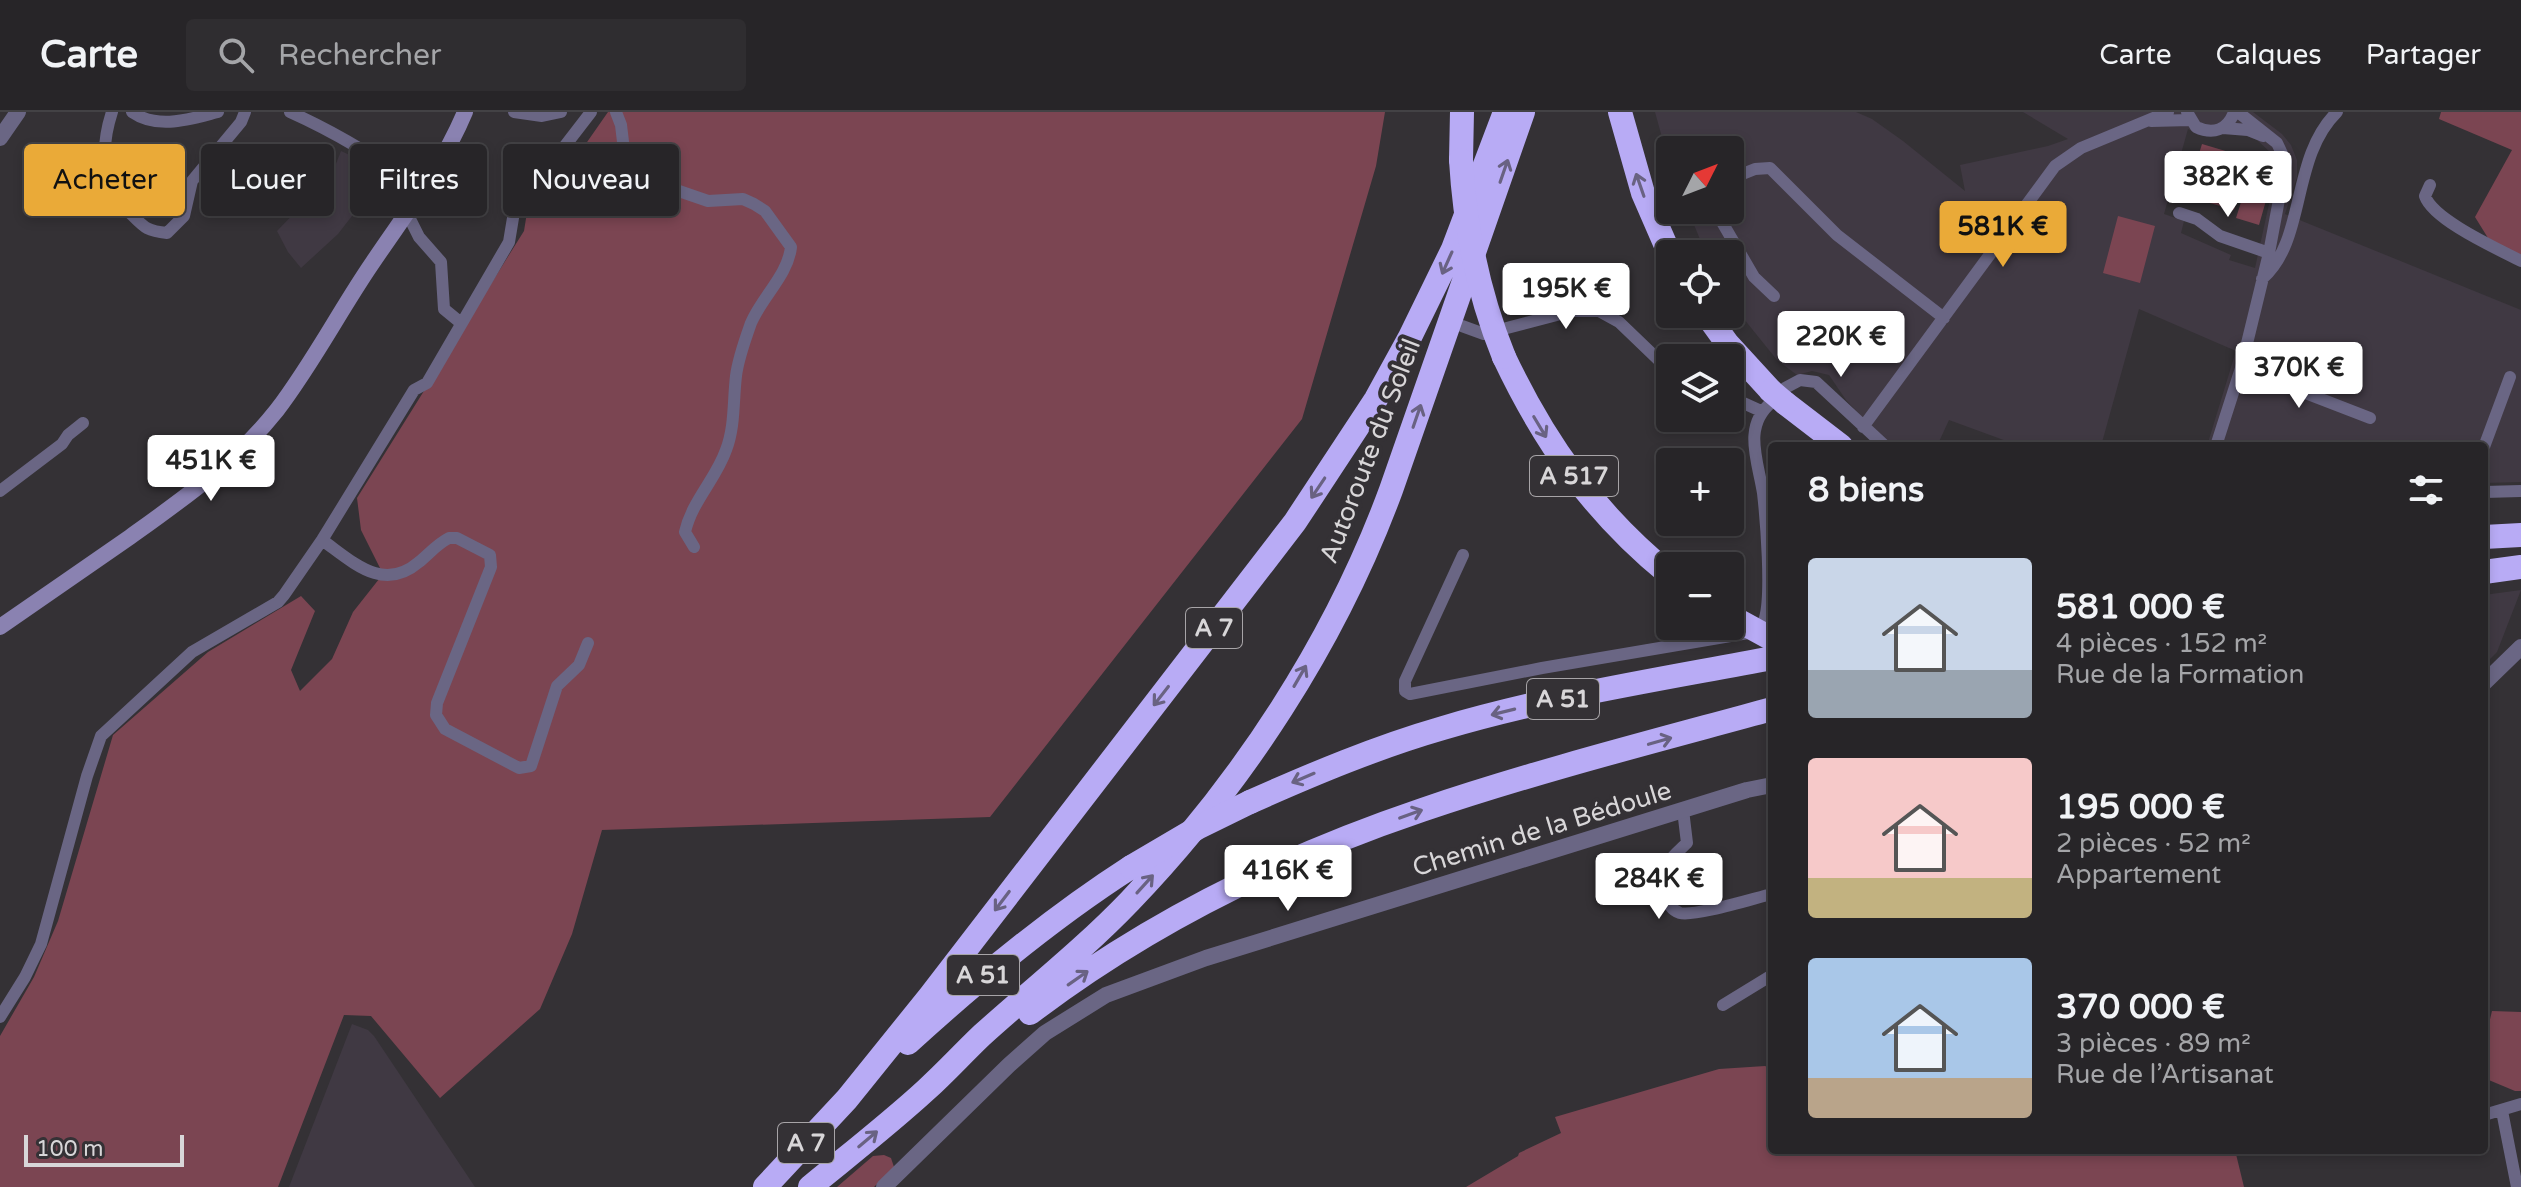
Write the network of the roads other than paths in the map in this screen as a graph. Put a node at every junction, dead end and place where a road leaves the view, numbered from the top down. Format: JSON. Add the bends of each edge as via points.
{"nodes":[{"id":1,"x":18,"y":112,"type":"edge"},
{"id":2,"x":112,"y":112,"type":"edge"},
{"id":3,"x":132,"y":112,"type":"edge"},
{"id":4,"x":218,"y":112,"type":"edge"},
{"id":5,"x":245,"y":112,"type":"edge"},
{"id":6,"x":465,"y":112,"type":"edge"},
{"id":7,"x":514,"y":112,"type":"edge"},
{"id":8,"x":561,"y":112,"type":"edge"},
{"id":9,"x":591,"y":112,"type":"edge"},
{"id":10,"x":616,"y":112,"type":"edge"},
{"id":11,"x":1462,"y":112,"type":"edge"},
{"id":12,"x":1505,"y":112,"type":"edge"},
{"id":13,"x":1523,"y":112,"type":"edge"},
{"id":14,"x":1620,"y":112,"type":"edge"},
{"id":15,"x":2168,"y":112,"type":"edge"},
{"id":16,"x":2236,"y":112,"type":"edge"},
{"id":17,"x":2337,"y":112,"type":"edge"},
{"id":18,"x":295,"y":113,"type":"edge"},
{"id":19,"x":2188,"y":116,"type":"edge"},
{"id":20,"x":2151,"y":121,"type":"junction"},
{"id":21,"x":2223,"y":128,"type":"junction"},
{"id":22,"x":0,"y":138,"type":"edge"},
{"id":23,"x":2277,"y":143,"type":"junction"},
{"id":24,"x":352,"y":144,"type":"edge"},
{"id":25,"x":451,"y":144,"type":"edge"},
{"id":26,"x":1744,"y":173,"type":"edge"},
{"id":27,"x":2430,"y":185,"type":"dead end"},
{"id":28,"x":2179,"y":213,"type":"dead end"},
{"id":29,"x":405,"y":216,"type":"edge"},
{"id":30,"x":408,"y":216,"type":"edge"},
{"id":31,"x":1723,"y":224,"type":"edge"},
{"id":32,"x":1663,"y":240,"type":"edge"},
{"id":33,"x":2269,"y":253,"type":"junction"},
{"id":34,"x":2521,"y":261,"type":"edge"},
{"id":35,"x":2262,"y":279,"type":"junction"},
{"id":36,"x":1774,"y":296,"type":"dead end"},
{"id":37,"x":1944,"y":318,"type":"junction"},
{"id":38,"x":461,"y":323,"type":"junction"},
{"id":39,"x":1462,"y":326,"type":"dead end"},
{"id":40,"x":1716,"y":328,"type":"edge"},
{"id":41,"x":1656,"y":358,"type":"edge"},
{"id":42,"x":2241,"y":368,"type":"junction"},
{"id":43,"x":2510,"y":377,"type":"dead end"},
{"id":44,"x":1744,"y":398,"type":"edge"},
{"id":45,"x":1775,"y":399,"type":"junction"},
{"id":46,"x":2370,"y":418,"type":"dead end"},
{"id":47,"x":83,"y":423,"type":"dead end"},
{"id":48,"x":1863,"y":427,"type":"junction"},
{"id":49,"x":1835,"y":442,"type":"edge"},
{"id":50,"x":1880,"y":442,"type":"edge"},
{"id":51,"x":2217,"y":442,"type":"edge"},
{"id":52,"x":2486,"y":442,"type":"edge"},
{"id":53,"x":0,"y":491,"type":"edge"},
{"id":54,"x":2521,"y":491,"type":"edge"},
{"id":55,"x":2488,"y":492,"type":"edge"},
{"id":56,"x":2488,"y":527,"type":"edge"},
{"id":57,"x":2521,"y":528,"type":"edge"},
{"id":58,"x":2521,"y":535,"type":"edge"},
{"id":59,"x":2488,"y":537,"type":"edge"},
{"id":60,"x":322,"y":540,"type":"junction"},
{"id":61,"x":694,"y":547,"type":"dead end"},
{"id":62,"x":2488,"y":553,"type":"edge"},
{"id":63,"x":2521,"y":553,"type":"edge"},
{"id":64,"x":1463,"y":555,"type":"dead end"},
{"id":65,"x":1656,"y":563,"type":"edge"},
{"id":66,"x":2521,"y":567,"type":"edge"},
{"id":67,"x":2488,"y":571,"type":"edge"},
{"id":68,"x":1744,"y":624,"type":"edge"},
{"id":69,"x":0,"y":627,"type":"edge"},
{"id":70,"x":1768,"y":637,"type":"edge"},
{"id":71,"x":588,"y":643,"type":"dead end"},
{"id":72,"x":2521,"y":647,"type":"edge"},
{"id":73,"x":2521,"y":655,"type":"edge"},
{"id":74,"x":1768,"y":659,"type":"edge"},
{"id":75,"x":2490,"y":677,"type":"edge"},
{"id":76,"x":1768,"y":710,"type":"edge"},
{"id":77,"x":1768,"y":786,"type":"edge"},
{"id":78,"x":1768,"y":797,"type":"edge"},
{"id":79,"x":1684,"y":814,"type":"junction"},
{"id":80,"x":1768,"y":895,"type":"edge"},
{"id":81,"x":1768,"y":977,"type":"edge"},
{"id":82,"x":1723,"y":1005,"type":"dead end"},
{"id":83,"x":0,"y":1017,"type":"edge"},
{"id":84,"x":925,"y":1091,"type":"junction"},
{"id":85,"x":847,"y":1099,"type":"junction"},
{"id":86,"x":2521,"y":1104,"type":"edge"},
{"id":87,"x":2502,"y":1111,"type":"junction"},
{"id":88,"x":2488,"y":1114,"type":"edge"},
{"id":89,"x":765,"y":1187,"type":"edge"},
{"id":90,"x":810,"y":1187,"type":"edge"},
{"id":91,"x":884,"y":1187,"type":"edge"},
{"id":92,"x":896,"y":1187,"type":"edge"},
{"id":93,"x":2517,"y":1187,"type":"edge"}],
"edges":[{"from":1,"to":22,"type":"street"},
{"from":2,"to":5,"type":"street","via":[[104,154],[112,191],[149,231],[167,233],[184,216],[192,181]]},
{"from":3,"to":4,"type":"street","via":[[168,122]]},
{"from":6,"to":25,"type":"main road"},
{"from":7,"to":8,"type":"street"},
{"from":9,"to":38,"type":"street","via":[[514,212],[509,242]]},
{"from":10,"to":61,"type":"street","via":[[624,150],[644,179],[708,201],[743,199],[754,204],[791,247],[742,351],[727,447],[688,519],[685,532]]},
{"from":11,"to":65,"type":"highway","number":"A 517","one_way":true,"bridge":true,"via":[[1464,210],[1474,266],[1504,357],[1571,473]]},
{"from":12,"to":85,"type":"highway","name":"Autoroute du Soleil","number":"A 7","one_way":true,"via":[[1436,287],[1345,449],[1295,522]]},
{"from":84,"to":13,"type":"highway","name":"Autoroute du Soleil","number":"A 7","one_way":true,"via":[[1099,932],[1156,872],[1231,780],[1295,685],[1384,509]]},
{"from":32,"to":14,"type":"highway","one_way":true,"via":[[1643,193]]},
{"from":15,"to":20,"type":"street"},
{"from":16,"to":21,"type":"street"},
{"from":16,"to":23,"type":"street"},
{"from":17,"to":35,"type":"street","via":[[2309,155],[2281,259]]},
{"from":18,"to":24,"type":"street"},
{"from":19,"to":20,"type":"street"},
{"from":19,"to":21,"type":"street","via":[[2204,131]]},
{"from":20,"to":37,"type":"street","via":[[2063,159]]},
{"from":21,"to":23,"type":"street","via":[[2248,130]]},
{"from":23,"to":33,"type":"street","via":[[2286,162]]},
{"from":26,"to":37,"type":"street","via":[[1770,168],[1837,235]]},
{"from":27,"to":34,"type":"street","via":[[2425,196],[2434,210]]},
{"from":28,"to":33,"type":"street","via":[[2220,236]]},
{"from":29,"to":69,"type":"main road","via":[[285,398],[250,440],[186,498]]},
{"from":30,"to":38,"type":"street","via":[[441,262],[444,309]]},
{"from":31,"to":36,"type":"street","via":[[1754,277]]},
{"from":33,"to":35,"type":"street"},
{"from":35,"to":42,"type":"street"},
{"from":37,"to":48,"type":"street"},
{"from":38,"to":60,"type":"street"},
{"from":39,"to":41,"type":"street","via":[[1484,334],[1572,311],[1599,311],[1619,322]]},
{"from":40,"to":45,"type":"highway"},
{"from":42,"to":46,"type":"street"},
{"from":42,"to":51,"type":"street"},
{"from":43,"to":52,"type":"street"},
{"from":44,"to":45,"type":"street"},
{"from":45,"to":48,"type":"street","via":[[1800,380],[1816,382]]},
{"from":45,"to":49,"type":"highway"},
{"from":45,"to":64,"type":"street","via":[[1753,443],[1765,514],[1767,599],[1764,621],[1751,634],[1410,694],[1405,681]]},
{"from":47,"to":53,"type":"street"},
{"from":48,"to":50,"type":"street"},
{"from":54,"to":55,"type":"street"},
{"from":56,"to":57,"type":"highway"},
{"from":58,"to":59,"type":"highway"},
{"from":60,"to":71,"type":"street","via":[[374,574],[406,572],[449,538],[490,555],[491,567],[436,715],[445,729],[519,768],[531,766],[557,686],[579,665]]},
{"from":60,"to":83,"type":"street","via":[[278,602],[192,652],[101,736],[41,944]]},
{"from":62,"to":63,"type":"highway"},
{"from":66,"to":67,"type":"highway"},
{"from":68,"to":70,"type":"highway","bridge":true},
{"from":72,"to":75,"type":"street"},
{"from":73,"to":75,"type":"street"},
{"from":74,"to":85,"type":"highway","number":"A 51","one_way":true,"bridge":true,"via":[[1463,722],[1357,756],[1250,802],[1081,899],[1009,953]]},
{"from":84,"to":76,"type":"highway","number":"A 51","one_way":true,"via":[[1116,954],[1284,865],[1422,810]]},
{"from":77,"to":79,"type":"street","name":"Chemin de la Bédoule"},
{"from":78,"to":79,"type":"street","name":"Chemin de la Bédoule"},
{"from":79,"to":80,"type":"street","via":[[1687,843],[1663,866],[1661,884],[1669,906],[1694,913]]},
{"from":79,"to":91,"type":"street","name":"Chemin de la Bédoule","via":[[1206,958],[1106,995],[1045,1033]]},
{"from":79,"to":92,"type":"street","name":"Chemin de la Bédoule","via":[[1192,971],[1095,1010],[1029,1060]]},
{"from":81,"to":82,"type":"street"},
{"from":90,"to":84,"type":"highway","name":"Autoroute du Soleil","number":"A 7","one_way":true},
{"from":85,"to":89,"type":"highway","name":"Autoroute du Soleil","number":"A 7"},
{"from":86,"to":87,"type":"street"},
{"from":87,"to":88,"type":"street"},
{"from":87,"to":93,"type":"street"}]}
